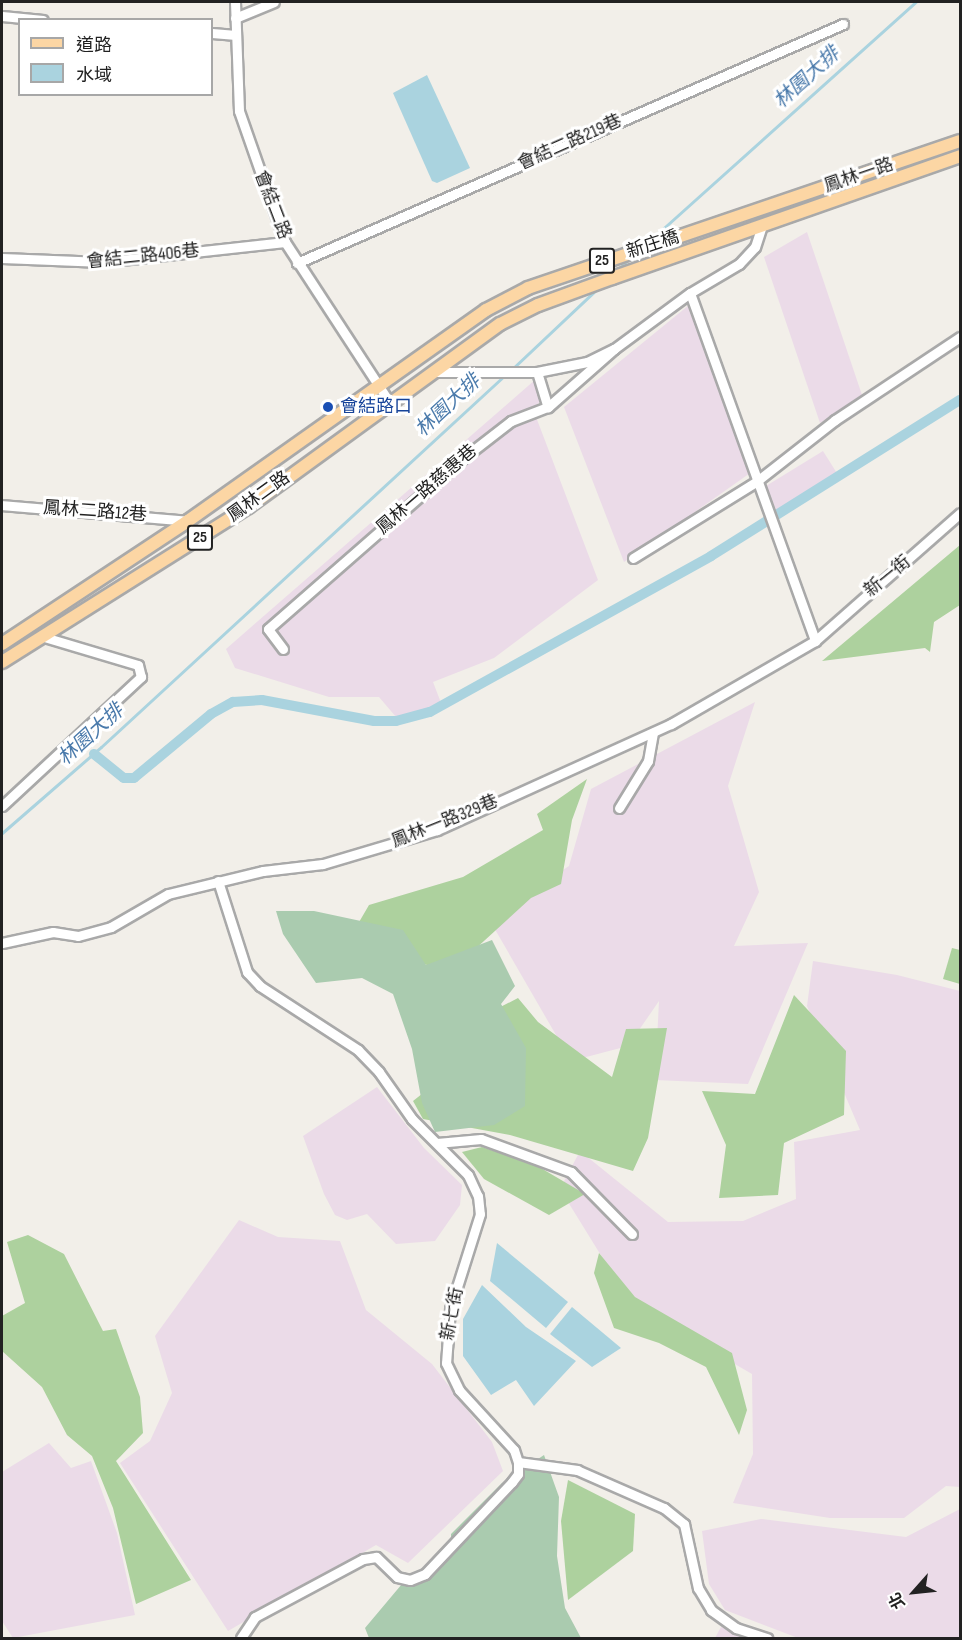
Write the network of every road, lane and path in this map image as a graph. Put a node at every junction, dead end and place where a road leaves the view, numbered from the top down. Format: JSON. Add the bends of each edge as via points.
{"nodes":[{"id":1,"x":235,"y":2,"type":"edge"},
{"id":2,"x":274,"y":2,"type":"edge"},
{"id":3,"x":2,"y":16,"type":"edge"},
{"id":4,"x":22,"y":18,"type":"edge"},
{"id":5,"x":235,"y":18,"type":"junction"},
{"id":6,"x":843,"y":24,"type":"dead end"},
{"id":7,"x":213,"y":33,"type":"edge"},
{"id":8,"x":236,"y":35,"type":"junction"},
{"id":9,"x":960,"y":141,"type":"edge"},
{"id":10,"x":960,"y":156,"type":"edge"},
{"id":11,"x":758,"y":211,"type":"joint"},
{"id":12,"x":762,"y":225,"type":"junction"},
{"id":13,"x":285,"y":242,"type":"junction"},
{"id":14,"x":2,"y":258,"type":"edge"},
{"id":15,"x":297,"y":262,"type":"junction"},
{"id":16,"x":690,"y":293,"type":"junction"},
{"id":17,"x":960,"y":337,"type":"edge"},
{"id":18,"x":614,"y":349,"type":"junction"},
{"id":19,"x":434,"y":372,"type":"junction"},
{"id":20,"x":537,"y":372,"type":"junction"},
{"id":21,"x":378,"y":385,"type":"junction"},
{"id":22,"x":390,"y":403,"type":"junction"},
{"id":23,"x":548,"y":407,"type":"junction"},
{"id":24,"x":757,"y":481,"type":"junction"},
{"id":25,"x":2,"y":505,"type":"edge"},
{"id":26,"x":960,"y":513,"type":"edge"},
{"id":27,"x":188,"y":521,"type":"junction"},
{"id":28,"x":633,"y":558,"type":"dead end"},
{"id":29,"x":44,"y":637,"type":"junction"},
{"id":30,"x":5,"y":640,"type":"edge"},
{"id":31,"x":815,"y":641,"type":"junction"},
{"id":32,"x":283,"y":649,"type":"dead end"},
{"id":33,"x":2,"y":662,"type":"edge"},
{"id":34,"x":653,"y":732,"type":"junction"},
{"id":35,"x":2,"y":806,"type":"edge"},
{"id":36,"x":619,"y":808,"type":"dead end"},
{"id":37,"x":219,"y":881,"type":"junction"},
{"id":38,"x":2,"y":943,"type":"edge"},
{"id":39,"x":437,"y":1143,"type":"junction"},
{"id":40,"x":632,"y":1234,"type":"dead end"},
{"id":41,"x":518,"y":1462,"type":"junction"},
{"id":42,"x":241,"y":1638,"type":"edge"},
{"id":43,"x":766,"y":1638,"type":"edge"}],
"edges":[{"from":1,"to":5,"type":"street","name":"會結二路"},
{"from":2,"to":5,"type":"street"},
{"from":3,"to":4,"type":"street"},
{"from":5,"to":8,"type":"street","name":"會結二路"},
{"from":6,"to":15,"type":"street","name":"會結二路219巷"},
{"from":7,"to":8,"type":"street"},
{"from":8,"to":13,"type":"street","name":"會結二路","via":[[239,111]]},
{"from":9,"to":11,"type":"main road","name":"鳳林一路","number":"25"},
{"from":10,"to":12,"type":"main road","name":"鳳林一路","number":"25"},
{"from":11,"to":21,"type":"main road","name":"新庄橋","number":"25","via":[[548,280],[486,310]]},
{"from":12,"to":16,"type":"street","via":[[755,247],[739,264]]},
{"from":12,"to":19,"type":"main road","name":"新庄橋","number":"25","via":[[538,305],[500,324]]},
{"from":13,"to":14,"type":"street","name":"會結二路406巷","via":[[94,263]]},
{"from":13,"to":15,"type":"street","name":"會結二路"},
{"from":15,"to":21,"type":"street","name":"會結二路"},
{"from":16,"to":18,"type":"street"},
{"from":16,"to":24,"type":"street"},
{"from":17,"to":24,"type":"street","via":[[835,420]]},
{"from":18,"to":20,"type":"street","via":[[587,362]]},
{"from":18,"to":23,"type":"street","name":"鳳林一路慈惠巷"},
{"from":19,"to":20,"type":"street"},
{"from":19,"to":22,"type":"main road","number":"25"},
{"from":20,"to":23,"type":"street"},
{"from":21,"to":22,"type":"street","name":"會結二路"},
{"from":21,"to":27,"type":"main road","name":"鳳林二路","number":"25"},
{"from":22,"to":29,"type":"main road","name":"鳳林二路","number":"25","via":[[248,507]]},
{"from":23,"to":32,"type":"street","name":"鳳林一路慈惠巷","via":[[511,421],[462,459],[268,629]]},
{"from":24,"to":28,"type":"street"},
{"from":24,"to":31,"type":"street"},
{"from":25,"to":27,"type":"street","name":"鳳林二路12巷"},
{"from":26,"to":31,"type":"street","name":"新一街"},
{"from":27,"to":30,"type":"main road","name":"鳳林二路","number":"25"},
{"from":29,"to":33,"type":"main road","name":"鳳林二路","number":"25"},
{"from":29,"to":35,"type":"street","via":[[138,665],[141,677]]},
{"from":31,"to":34,"type":"street","name":"鳳林一路329巷"},
{"from":34,"to":36,"type":"street","via":[[648,761]]},
{"from":34,"to":37,"type":"street","name":"鳳林一路329巷","via":[[437,830],[323,864]]},
{"from":37,"to":38,"type":"street","name":"鳳林一路329巷","via":[[168,894],[111,927],[78,936],[53,932]]},
{"from":37,"to":39,"type":"street","name":"新七街","via":[[247,972],[260,986],[358,1050],[412,1119]]},
{"from":39,"to":40,"type":"street","via":[[481,1139],[571,1172]]},
{"from":39,"to":41,"type":"street","name":"新七街","via":[[468,1175],[478,1196],[480,1214],[450,1309],[446,1363],[459,1390],[514,1450]]},
{"from":41,"to":42,"type":"street","via":[[518,1474],[512,1482],[425,1574],[410,1580],[397,1577],[376,1557],[363,1559],[255,1617]]},
{"from":41,"to":43,"type":"street","via":[[577,1470],[664,1508],[684,1524],[698,1588],[711,1610],[736,1628]]}]}
